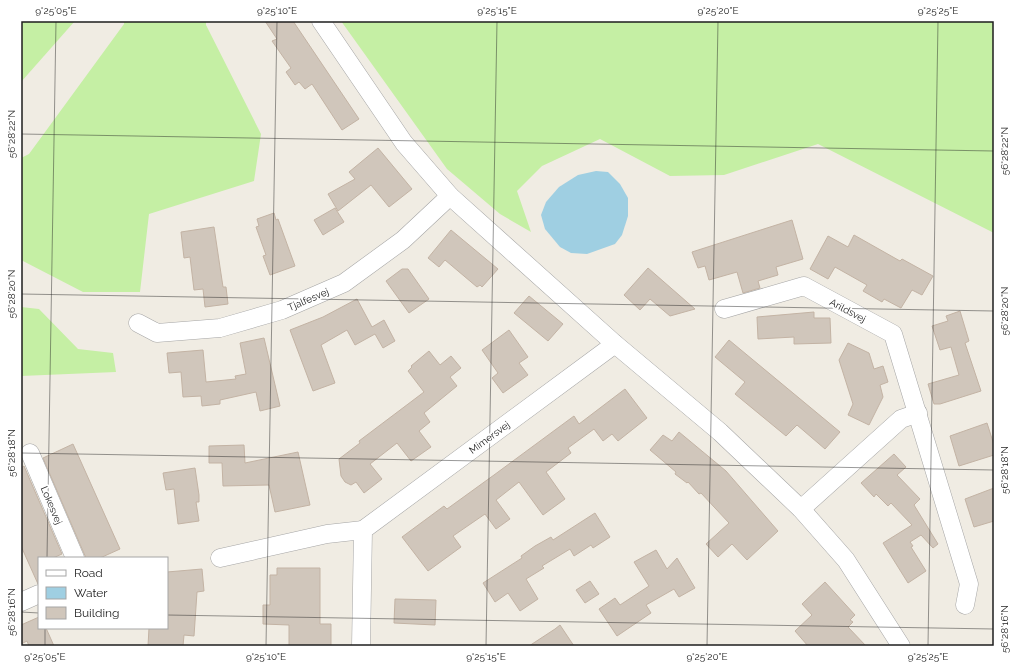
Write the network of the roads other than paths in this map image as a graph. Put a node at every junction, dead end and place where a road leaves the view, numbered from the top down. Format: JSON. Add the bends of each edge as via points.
{"nodes":[{"id":1,"x":321,"y":21,"type":"edge"},
{"id":2,"x":450,"y":196,"type":"junction"},
{"id":3,"x":724,"y":309,"type":"dead end"},
{"id":4,"x":138,"y":323,"type":"dead end"},
{"id":5,"x":615,"y":344,"type":"junction"},
{"id":6,"x":918,"y":413,"type":"junction"},
{"id":7,"x":30,"y":453,"type":"dead end"},
{"id":8,"x":801,"y":509,"type":"junction"},
{"id":9,"x":363,"y":530,"type":"junction"},
{"id":10,"x":75,"y":557,"type":"edge"},
{"id":11,"x":220,"y":558,"type":"dead end"},
{"id":12,"x":38,"y":594,"type":"edge"},
{"id":13,"x":21,"y":602,"type":"edge"},
{"id":14,"x":965,"y":605,"type":"dead end"},
{"id":15,"x":361,"y":646,"type":"edge"},
{"id":16,"x":901,"y":646,"type":"edge"}],
"edges":[{"from":1,"to":2,"type":"street","via":[[404,143]]},
{"from":2,"to":4,"type":"street","name":"Tjalfesvej","via":[[403,240],[344,283],[282,310],[220,328],[157,333]]},
{"from":2,"to":5,"type":"street"},
{"from":3,"to":6,"type":"street","name":"Arildsvej","via":[[804,286],[893,334]]},
{"from":5,"to":8,"type":"street","via":[[720,432]]},
{"from":5,"to":9,"type":"street","name":"Mimersvej"},
{"from":6,"to":8,"type":"street","via":[[900,419]]},
{"from":6,"to":14,"type":"street","name":"Arildsvej","via":[[969,584]]},
{"from":7,"to":10,"type":"street","name":"Lokesvej"},
{"from":8,"to":16,"type":"street","via":[[846,560]]},
{"from":9,"to":11,"type":"street","via":[[327,534]]},
{"from":9,"to":15,"type":"street"},
{"from":12,"to":13,"type":"street"}]}
